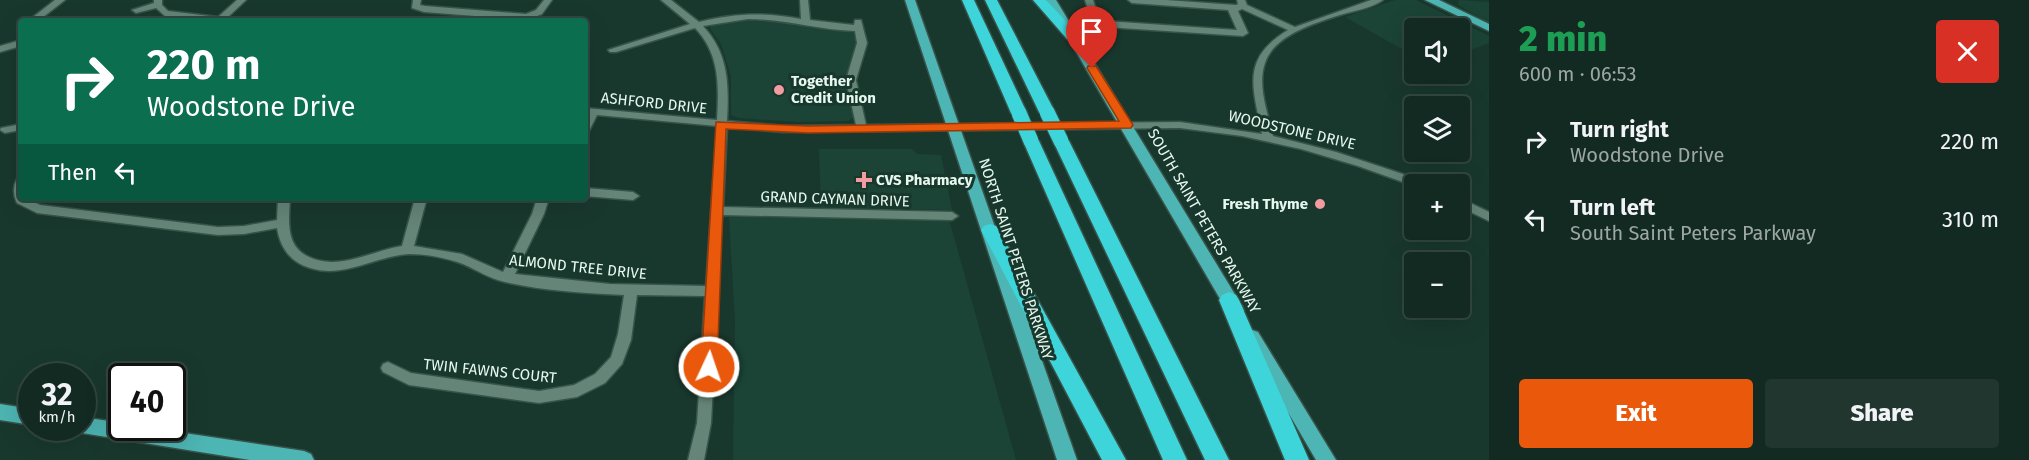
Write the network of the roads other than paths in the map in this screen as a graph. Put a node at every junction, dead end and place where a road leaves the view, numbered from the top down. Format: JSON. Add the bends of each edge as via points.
{"nodes":[{"id":1,"x":61,"y":0,"type":"edge"},
{"id":2,"x":242,"y":0,"type":"edge"},
{"id":3,"x":417,"y":0,"type":"edge"},
{"id":4,"x":548,"y":0,"type":"edge"},
{"id":5,"x":665,"y":0,"type":"edge"},
{"id":6,"x":804,"y":0,"type":"edge"},
{"id":7,"x":910,"y":0,"type":"edge"},
{"id":8,"x":968,"y":0,"type":"edge"},
{"id":9,"x":991,"y":0,"type":"edge"},
{"id":10,"x":1039,"y":0,"type":"edge"},
{"id":11,"x":1051,"y":0,"type":"edge"},
{"id":12,"x":1089,"y":0,"type":"edge"},
{"id":13,"x":1132,"y":0,"type":"edge"},
{"id":14,"x":1379,"y":0,"type":"edge"},
{"id":15,"x":1430,"y":0,"type":"edge"},
{"id":16,"x":1454,"y":0,"type":"edge"},
{"id":17,"x":1187,"y":2,"type":"edge"},
{"id":18,"x":158,"y":3,"type":"edge"},
{"id":19,"x":1242,"y":3,"type":"edge"},
{"id":20,"x":1232,"y":8,"type":"junction"},
{"id":21,"x":136,"y":10,"type":"dead end"},
{"id":22,"x":36,"y":18,"type":"edge"},
{"id":23,"x":200,"y":18,"type":"edge"},
{"id":24,"x":221,"y":18,"type":"edge"},
{"id":25,"x":806,"y":22,"type":"junction"},
{"id":26,"x":1478,"y":22,"type":"junction"},
{"id":27,"x":701,"y":26,"type":"junction"},
{"id":28,"x":1489,"y":28,"type":"edge"},
{"id":29,"x":1291,"y":31,"type":"junction"},
{"id":30,"x":1072,"y":36,"type":"junction"},
{"id":31,"x":18,"y":44,"type":"edge"},
{"id":32,"x":0,"y":48,"type":"edge"},
{"id":33,"x":613,"y":50,"type":"dead end"},
{"id":34,"x":589,"y":112,"type":"edge"},
{"id":35,"x":720,"y":125,"type":"junction"},
{"id":36,"x":1127,"y":125,"type":"junction"},
{"id":37,"x":954,"y":126,"type":"junction"},
{"id":38,"x":18,"y":128,"type":"edge"},
{"id":39,"x":862,"y":129,"type":"junction"},
{"id":40,"x":5,"y":130,"type":"dead end"},
{"id":41,"x":1268,"y":137,"type":"junction"},
{"id":42,"x":1404,"y":178,"type":"edge"},
{"id":43,"x":588,"y":192,"type":"edge"},
{"id":44,"x":633,"y":196,"type":"dead end"},
{"id":45,"x":23,"y":201,"type":"edge"},
{"id":46,"x":284,"y":201,"type":"edge"},
{"id":47,"x":420,"y":201,"type":"edge"},
{"id":48,"x":542,"y":201,"type":"edge"},
{"id":49,"x":1470,"y":207,"type":"edge"},
{"id":50,"x":718,"y":211,"type":"junction"},
{"id":51,"x":952,"y":216,"type":"dead end"},
{"id":52,"x":1489,"y":217,"type":"edge"},
{"id":53,"x":282,"y":223,"type":"junction"},
{"id":54,"x":990,"y":230,"type":"junction"},
{"id":55,"x":407,"y":250,"type":"junction"},
{"id":56,"x":507,"y":278,"type":"junction"},
{"id":57,"x":711,"y":291,"type":"junction"},
{"id":58,"x":631,"y":292,"type":"junction"},
{"id":59,"x":1229,"y":300,"type":"junction"},
{"id":60,"x":388,"y":368,"type":"dead end"},
{"id":61,"x":0,"y":412,"type":"edge"},
{"id":62,"x":18,"y":415,"type":"edge"},
{"id":63,"x":96,"y":427,"type":"edge"},
{"id":64,"x":304,"y":460,"type":"edge"},
{"id":65,"x":696,"y":460,"type":"edge"},
{"id":66,"x":1067,"y":460,"type":"edge"},
{"id":67,"x":1114,"y":460,"type":"edge"},
{"id":68,"x":1175,"y":460,"type":"edge"},
{"id":69,"x":1217,"y":460,"type":"edge"},
{"id":70,"x":1297,"y":460,"type":"edge"},
{"id":71,"x":1326,"y":460,"type":"edge"}],
"edges":[{"from":1,"to":22,"type":"street"},
{"from":2,"to":24,"type":"street"},
{"from":3,"to":4,"type":"street","via":[[418,8],[521,17],[539,12]]},
{"from":5,"to":27,"type":"street"},
{"from":6,"to":25,"type":"street"},
{"from":7,"to":37,"type":"main road","name":"NORTH SAINT PETERS PARKWAY"},
{"from":8,"to":68,"type":"highway","bridge":true},
{"from":9,"to":69,"type":"highway","bridge":true},
{"from":10,"to":30,"type":"highway"},
{"from":11,"to":30,"type":"main road","name":"SOUTH SAINT PETERS PARKWAY"},
{"from":12,"to":20,"type":"street","via":[[1094,18],[1101,23],[1243,33]]},
{"from":13,"to":17,"type":"street"},
{"from":14,"to":29,"type":"street"},
{"from":15,"to":26,"type":"main road"},
{"from":16,"to":26,"type":"main road","via":[[1456,8]]},
{"from":17,"to":20,"type":"street"},
{"from":18,"to":21,"type":"street"},
{"from":18,"to":23,"type":"street","via":[[165,13]]},
{"from":19,"to":20,"type":"street"},
{"from":19,"to":29,"type":"street"},
{"from":25,"to":27,"type":"street","via":[[749,16]]},
{"from":25,"to":39,"type":"street","via":[[828,27],[858,24],[862,43],[852,80]]},
{"from":26,"to":28,"type":"main road"},
{"from":27,"to":33,"type":"street"},
{"from":27,"to":35,"type":"street","via":[[722,68]]},
{"from":29,"to":41,"type":"street","via":[[1265,49],[1259,64]]},
{"from":30,"to":36,"type":"main road","name":"SOUTH SAINT PETERS PARKWAY"},
{"from":31,"to":32,"type":"street"},
{"from":34,"to":35,"type":"street","name":"ASHFORD DRIVE"},
{"from":35,"to":39,"type":"street","name":"WOODSTONE DRIVE"},
{"from":35,"to":50,"type":"street"},
{"from":36,"to":37,"type":"street","name":"WOODSTONE DRIVE"},
{"from":36,"to":41,"type":"street","name":"WOODSTONE DRIVE","via":[[1180,125]]},
{"from":36,"to":59,"type":"main road","name":"SOUTH SAINT PETERS PARKWAY"},
{"from":37,"to":39,"type":"street","name":"WOODSTONE DRIVE"},
{"from":37,"to":54,"type":"main road","name":"NORTH SAINT PETERS PARKWAY"},
{"from":38,"to":40,"type":"street"},
{"from":41,"to":42,"type":"street","name":"WOODSTONE DRIVE"},
{"from":43,"to":44,"type":"street"},
{"from":45,"to":53,"type":"street","via":[[37,209],[218,231]]},
{"from":46,"to":53,"type":"street","name":"ALMOND TREE DRIVE"},
{"from":47,"to":55,"type":"street"},
{"from":48,"to":56,"type":"street"},
{"from":49,"to":52,"type":"street"},
{"from":50,"to":51,"type":"street","name":"GRAND CAYMAN DRIVE"},
{"from":50,"to":57,"type":"street"},
{"from":53,"to":55,"type":"street","name":"ALMOND TREE DRIVE","via":[[289,249],[310,263],[340,266]]},
{"from":54,"to":66,"type":"main road","name":"NORTH SAINT PETERS PARKWAY"},
{"from":54,"to":67,"type":"highway"},
{"from":55,"to":56,"type":"street","name":"ALMOND TREE DRIVE","via":[[463,260]]},
{"from":56,"to":58,"type":"street","name":"ALMOND TREE DRIVE"},
{"from":57,"to":58,"type":"street","name":"ALMOND TREE DRIVE"},
{"from":57,"to":65,"type":"street","via":[[704,423]]},
{"from":58,"to":60,"type":"street","name":"TWIN FAWNS COURT","via":[[622,350],[612,367],[578,391],[560,397],[409,379]]},
{"from":59,"to":70,"type":"highway"},
{"from":59,"to":71,"type":"main road","name":"SOUTH SAINT PETERS PARKWAY"},
{"from":61,"to":62,"type":"main road"},
{"from":63,"to":64,"type":"main road"}]}
